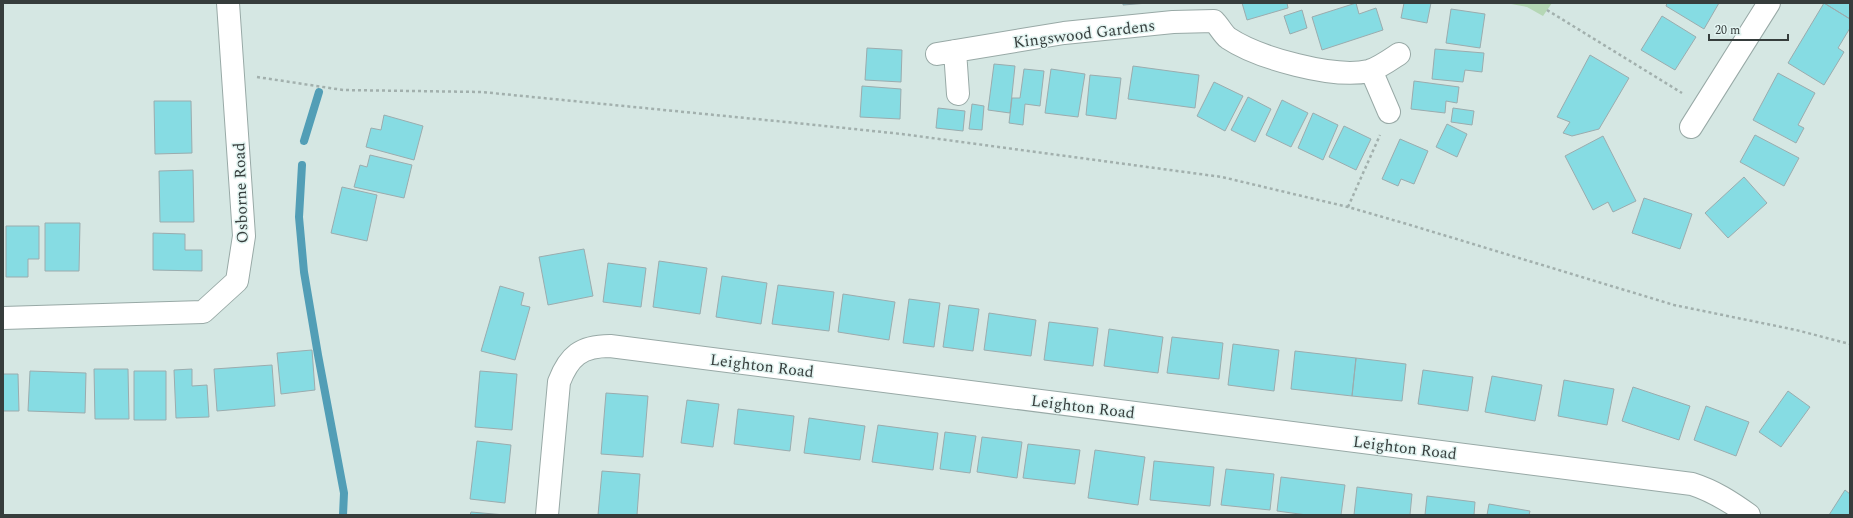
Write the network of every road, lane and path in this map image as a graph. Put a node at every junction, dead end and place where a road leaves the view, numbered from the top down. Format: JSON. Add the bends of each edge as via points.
{"nodes":[{"id":1,"x":228,"y":3,"type":"edge"},
{"id":2,"x":1768,"y":3,"type":"edge"},
{"id":3,"x":1547,"y":10,"type":"dead end"},
{"id":4,"x":1213,"y":12,"type":"edge"},
{"id":5,"x":1399,"y":54,"type":"dead end"},
{"id":6,"x":1371,"y":70,"type":"junction"},
{"id":7,"x":234,"y":74,"type":"junction"},
{"id":8,"x":958,"y":94,"type":"dead end"},
{"id":9,"x":1703,"y":106,"type":"junction"},
{"id":10,"x":1389,"y":112,"type":"joint"},
{"id":11,"x":1691,"y":127,"type":"dead end"},
{"id":12,"x":1348,"y":208,"type":"junction"},
{"id":13,"x":3,"y":318,"type":"edge"},
{"id":14,"x":1850,"y":344,"type":"edge"},
{"id":15,"x":547,"y":515,"type":"edge"},
{"id":16,"x":1749,"y":515,"type":"edge"}],
"edges":[{"from":1,"to":7,"type":"street","name":"Osborne Road"},
{"from":2,"to":9,"type":"street"},
{"from":3,"to":9,"type":"path"},
{"from":4,"to":6,"type":"street","name":"Kingswood Gardens","via":[[1227,37],[1262,56],[1335,72],[1355,73]]},
{"from":4,"to":8,"type":"street","name":"Kingswood Gardens","via":[[1173,22],[1064,33],[946,52]]},
{"from":5,"to":6,"type":"street","name":"Kingswood Gardens"},
{"from":6,"to":10,"type":"street"},
{"from":7,"to":12,"type":"path","via":[[343,90],[482,92],[902,134],[1222,178]]},
{"from":7,"to":13,"type":"street","name":"Osborne Road","via":[[244,236],[237,281],[202,312]]},
{"from":9,"to":11,"type":"street"},
{"from":10,"to":12,"type":"path"},
{"from":12,"to":14,"type":"path","via":[[1674,305]]},
{"from":15,"to":16,"type":"street","name":"Leighton Road","via":[[559,382],[566,365],[579,353],[592,346],[610,346],[1692,484],[1724,497]]}]}
